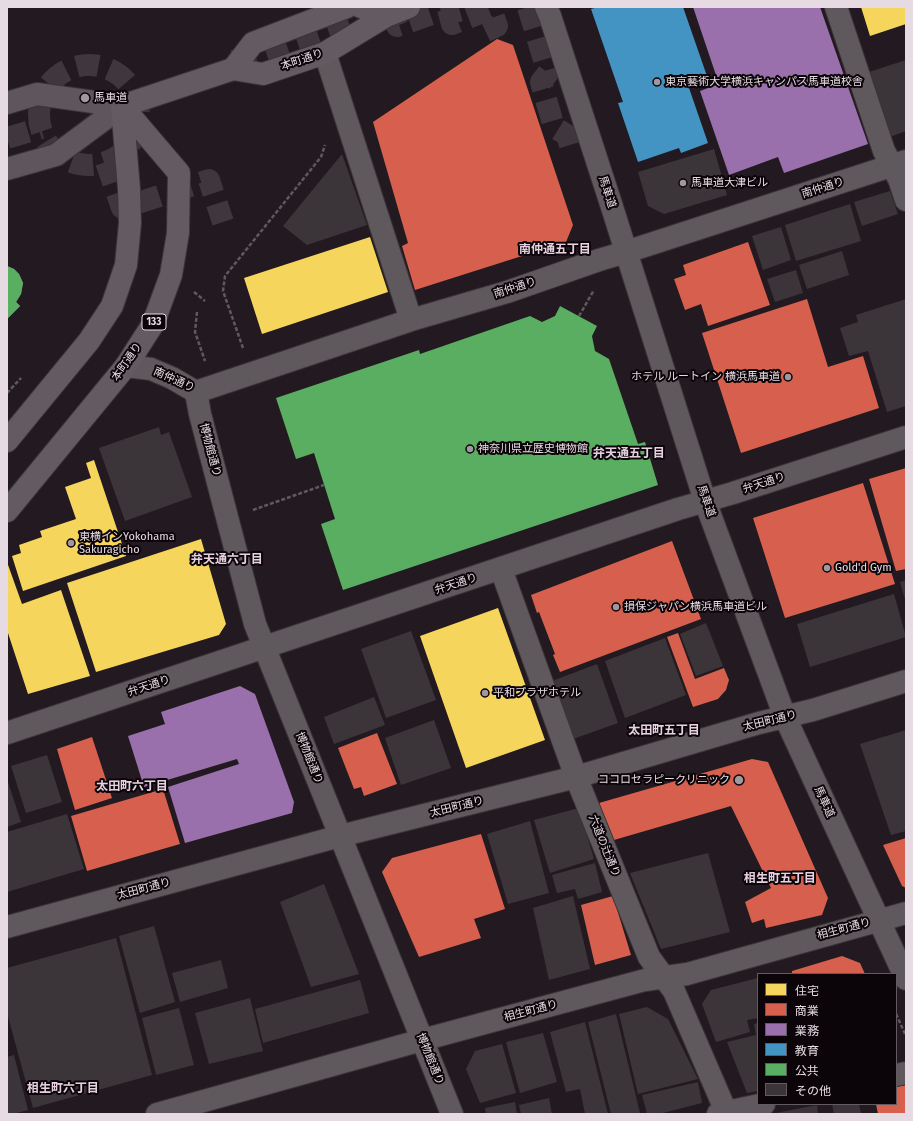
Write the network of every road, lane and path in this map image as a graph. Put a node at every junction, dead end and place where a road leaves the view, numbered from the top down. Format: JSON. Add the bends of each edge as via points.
{"nodes":[{"id":1,"x":347,"y":7,"type":"edge"},
{"id":2,"x":361,"y":7,"type":"edge"},
{"id":3,"x":409,"y":7,"type":"edge"},
{"id":4,"x":546,"y":7,"type":"edge"},
{"id":5,"x":836,"y":7,"type":"edge"},
{"id":6,"x":386,"y":16,"type":"junction"},
{"id":7,"x":325,"y":53,"type":"junction"},
{"id":8,"x":233,"y":69,"type":"junction"},
{"id":9,"x":7,"y":103,"type":"edge"},
{"id":10,"x":122,"y":106,"type":"junction"},
{"id":11,"x":327,"y":139,"type":"dead end"},
{"id":12,"x":899,"y":163,"type":"edge"},
{"id":13,"x":7,"y":169,"type":"edge"},
{"id":14,"x":906,"y":200,"type":"edge"},
{"id":15,"x":626,"y":252,"type":"junction"},
{"id":16,"x":596,"y":286,"type":"dead end"},
{"id":17,"x":192,"y":290,"type":"dead end"},
{"id":18,"x":205,"y":302,"type":"dead end"},
{"id":19,"x":196,"y":312,"type":"dead end"},
{"id":20,"x":579,"y":316,"type":"dead end"},
{"id":21,"x":411,"y":320,"type":"junction"},
{"id":22,"x":243,"y":349,"type":"dead end"},
{"id":23,"x":206,"y":362,"type":"dead end"},
{"id":24,"x":126,"y":366,"type":"junction"},
{"id":25,"x":22,"y":377,"type":"dead end"},
{"id":26,"x":196,"y":392,"type":"junction"},
{"id":27,"x":7,"y":393,"type":"edge"},
{"id":28,"x":906,"y":437,"type":"edge"},
{"id":29,"x":7,"y":441,"type":"edge"},
{"id":30,"x":324,"y":485,"type":"dead end"},
{"id":31,"x":706,"y":501,"type":"junction"},
{"id":32,"x":261,"y":507,"type":"dead end"},
{"id":33,"x":7,"y":511,"type":"edge"},
{"id":34,"x":501,"y":569,"type":"junction"},
{"id":35,"x":264,"y":647,"type":"junction"},
{"id":36,"x":906,"y":682,"type":"edge"},
{"id":37,"x":785,"y":717,"type":"junction"},
{"id":38,"x":7,"y":733,"type":"edge"},
{"id":39,"x":576,"y":777,"type":"junction"},
{"id":40,"x":340,"y":836,"type":"junction"},
{"id":41,"x":906,"y":913,"type":"edge"},
{"id":42,"x":878,"y":920,"type":"junction"},
{"id":43,"x":7,"y":927,"type":"edge"},
{"id":44,"x":664,"y":977,"type":"junction"},
{"id":45,"x":906,"y":979,"type":"edge"},
{"id":46,"x":897,"y":1016,"type":"edge"},
{"id":47,"x":906,"y":1036,"type":"edge"},
{"id":48,"x":422,"y":1040,"type":"junction"},
{"id":49,"x":760,"y":1105,"type":"edge"},
{"id":50,"x":724,"y":1113,"type":"edge"},
{"id":51,"x":156,"y":1114,"type":"edge"},
{"id":52,"x":452,"y":1114,"type":"edge"}],
"edges":[{"from":1,"to":8,"type":"highway","via":[[253,43]]},
{"from":2,"to":6,"type":"highway"},
{"from":3,"to":6,"type":"highway","name":"本町通り"},
{"from":4,"to":15,"type":"street","name":"馬車道"},
{"from":5,"to":12,"type":"street","via":[[884,151]]},
{"from":6,"to":7,"type":"highway","name":"本町通り"},
{"from":7,"to":8,"type":"highway","name":"本町通り","via":[[263,74]]},
{"from":7,"to":21,"type":"street"},
{"from":8,"to":10,"type":"highway","name":"本町通り"},
{"from":9,"to":10,"type":"street","via":[[37,94]]},
{"from":10,"to":13,"type":"street","via":[[56,154]]},
{"from":10,"to":24,"type":"highway","name":"本町通り","number":"133","via":[[179,173],[178,233],[171,275],[153,324]]},
{"from":10,"to":29,"type":"highway","via":[[130,189],[130,223],[126,265],[112,306],[89,341]]},
{"from":11,"to":22,"type":"path","via":[[321,157],[225,276],[224,292]]},
{"from":12,"to":14,"type":"street","via":[[899,179]]},
{"from":12,"to":15,"type":"street","name":"南仲通り"},
{"from":15,"to":21,"type":"street","name":"南仲通り"},
{"from":15,"to":31,"type":"street","name":"馬車道"},
{"from":16,"to":20,"type":"path"},
{"from":17,"to":18,"type":"path"},
{"from":19,"to":23,"type":"path","via":[[195,332]]},
{"from":21,"to":26,"type":"street","name":"南仲通り"},
{"from":24,"to":26,"type":"street","name":"南仲通り","via":[[150,369]]},
{"from":24,"to":33,"type":"highway","name":"本町通り","number":"133"},
{"from":25,"to":27,"type":"path"},
{"from":26,"to":35,"type":"street","name":"博物館通り","via":[[253,617]]},
{"from":28,"to":31,"type":"street","name":"弁天通り"},
{"from":30,"to":32,"type":"path"},
{"from":31,"to":34,"type":"street","name":"弁天通り"},
{"from":31,"to":37,"type":"street","name":"馬車道"},
{"from":34,"to":35,"type":"street","name":"弁天通り"},
{"from":34,"to":39,"type":"street","name":"六道の辻通り"},
{"from":35,"to":38,"type":"street","name":"弁天通り"},
{"from":35,"to":40,"type":"street","name":"博物館通り"},
{"from":36,"to":37,"type":"street","name":"太田町通り"},
{"from":37,"to":39,"type":"street","name":"太田町通り"},
{"from":37,"to":42,"type":"street","name":"馬車道"},
{"from":39,"to":40,"type":"street","name":"太田町通り"},
{"from":39,"to":44,"type":"street","name":"六道の辻通り","via":[[649,957]]},
{"from":40,"to":43,"type":"street","name":"太田町通り"},
{"from":40,"to":48,"type":"street","name":"博物館通り"},
{"from":41,"to":42,"type":"street","name":"相生町通り"},
{"from":42,"to":44,"type":"street","name":"相生町通り","via":[[687,974]]},
{"from":42,"to":45,"type":"street","name":"馬車道"},
{"from":44,"to":48,"type":"street","name":"相生町通り","via":[[644,980]]},
{"from":44,"to":50,"type":"street","name":"六道の辻通り","via":[[674,991]]},
{"from":46,"to":47,"type":"path"},
{"from":48,"to":51,"type":"street","name":"相生町通り"},
{"from":48,"to":52,"type":"street","name":"博物館通り"},
{"from":49,"to":50,"type":"street"}]}
